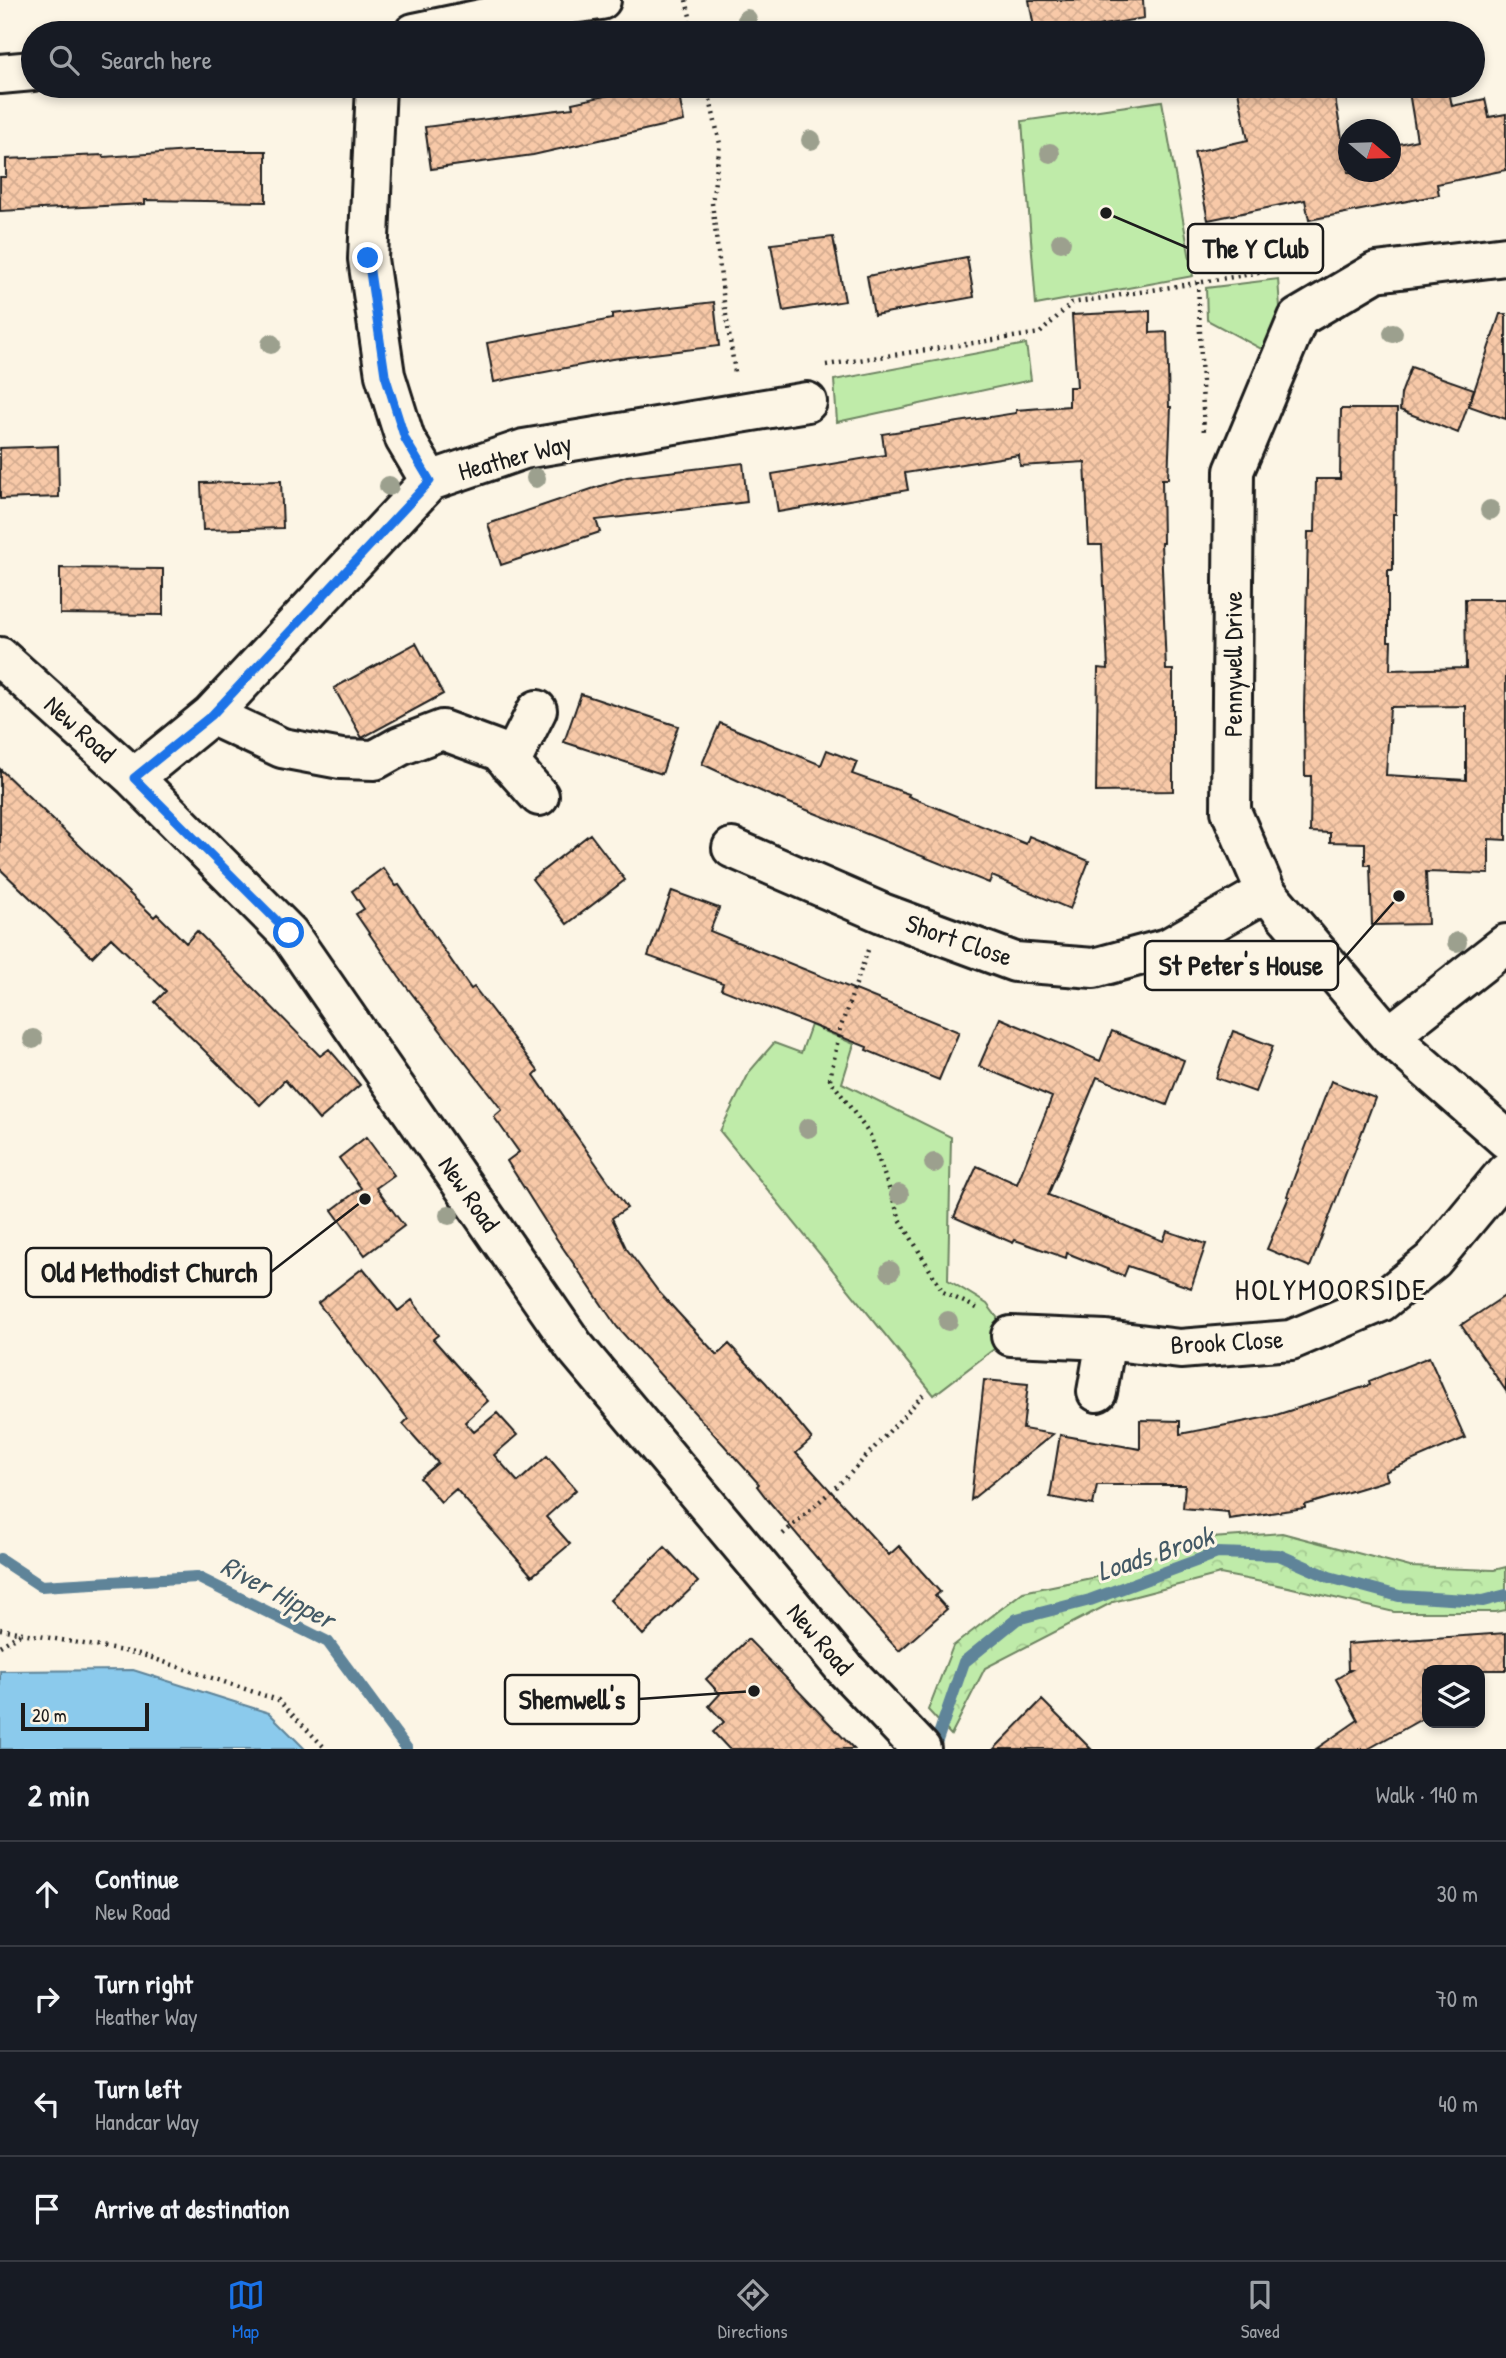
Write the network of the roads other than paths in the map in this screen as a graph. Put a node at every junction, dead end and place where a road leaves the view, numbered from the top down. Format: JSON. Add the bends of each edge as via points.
{"nodes":[{"id":1,"x":601,"y":0,"type":"edge"},
{"id":2,"x":474,"y":21,"type":"edge"},
{"id":3,"x":21,"y":72,"type":"edge"},
{"id":4,"x":0,"y":74,"type":"edge"},
{"id":5,"x":375,"y":98,"type":"edge"},
{"id":6,"x":1506,"y":256,"type":"edge"},
{"id":7,"x":807,"y":402,"type":"road end"},
{"id":8,"x":430,"y":481,"type":"junction"},
{"id":9,"x":0,"y":657,"type":"edge"},
{"id":10,"x":537,"y":710,"type":"dead end"},
{"id":11,"x":212,"y":715,"type":"junction"},
{"id":12,"x":510,"y":764,"type":"junction"},
{"id":13,"x":134,"y":778,"type":"junction"},
{"id":14,"x":539,"y":796,"type":"dead end"},
{"id":15,"x":732,"y":848,"type":"dead end"},
{"id":16,"x":1266,"y":892,"type":"junction"},
{"id":17,"x":1506,"y":944,"type":"edge"},
{"id":18,"x":1389,"y":1036,"type":"junction"},
{"id":19,"x":1506,"y":1139,"type":"edge"},
{"id":20,"x":1506,"y":1172,"type":"edge"},
{"id":21,"x":1011,"y":1336,"type":"road end"},
{"id":22,"x":1106,"y":1340,"type":"junction"},
{"id":23,"x":1097,"y":1392,"type":"dead end"},
{"id":24,"x":921,"y":1749,"type":"edge"}],
"edges":[{"from":1,"to":2,"type":"street"},
{"from":3,"to":4,"type":"street"},
{"from":5,"to":8,"type":"street","via":[[368,258],[385,375],[405,439]]},
{"from":6,"to":16,"type":"street","name":"Pennywell Drive","via":[[1376,272],[1298,318],[1234,471],[1231,811]]},
{"from":7,"to":8,"type":"street","name":"Heather Way","via":[[524,449]]},
{"from":8,"to":11,"type":"street","name":"Heather Way"},
{"from":9,"to":13,"type":"street","name":"New Road"},
{"from":10,"to":12,"type":"street"},
{"from":11,"to":12,"type":"street","via":[[282,748],[341,758],[375,760],[442,730],[499,751]]},
{"from":11,"to":13,"type":"street","name":"Heather Way"},
{"from":12,"to":14,"type":"street"},
{"from":13,"to":24,"type":"street","name":"New Road","via":[[289,933],[574,1346],[845,1669]]},
{"from":15,"to":16,"type":"street","name":"Short Close","via":[[882,913],[1015,962],[1094,968],[1168,948]]},
{"from":16,"to":18,"type":"street","name":"Pennywell Drive"},
{"from":17,"to":18,"type":"street"},
{"from":18,"to":19,"type":"street","name":"Pennywell Drive"},
{"from":20,"to":22,"type":"street","name":"Brook Close","via":[[1433,1260],[1381,1302],[1291,1340],[1180,1349]]},
{"from":21,"to":22,"type":"street","name":"Brook Close"},
{"from":22,"to":23,"type":"street"}]}
